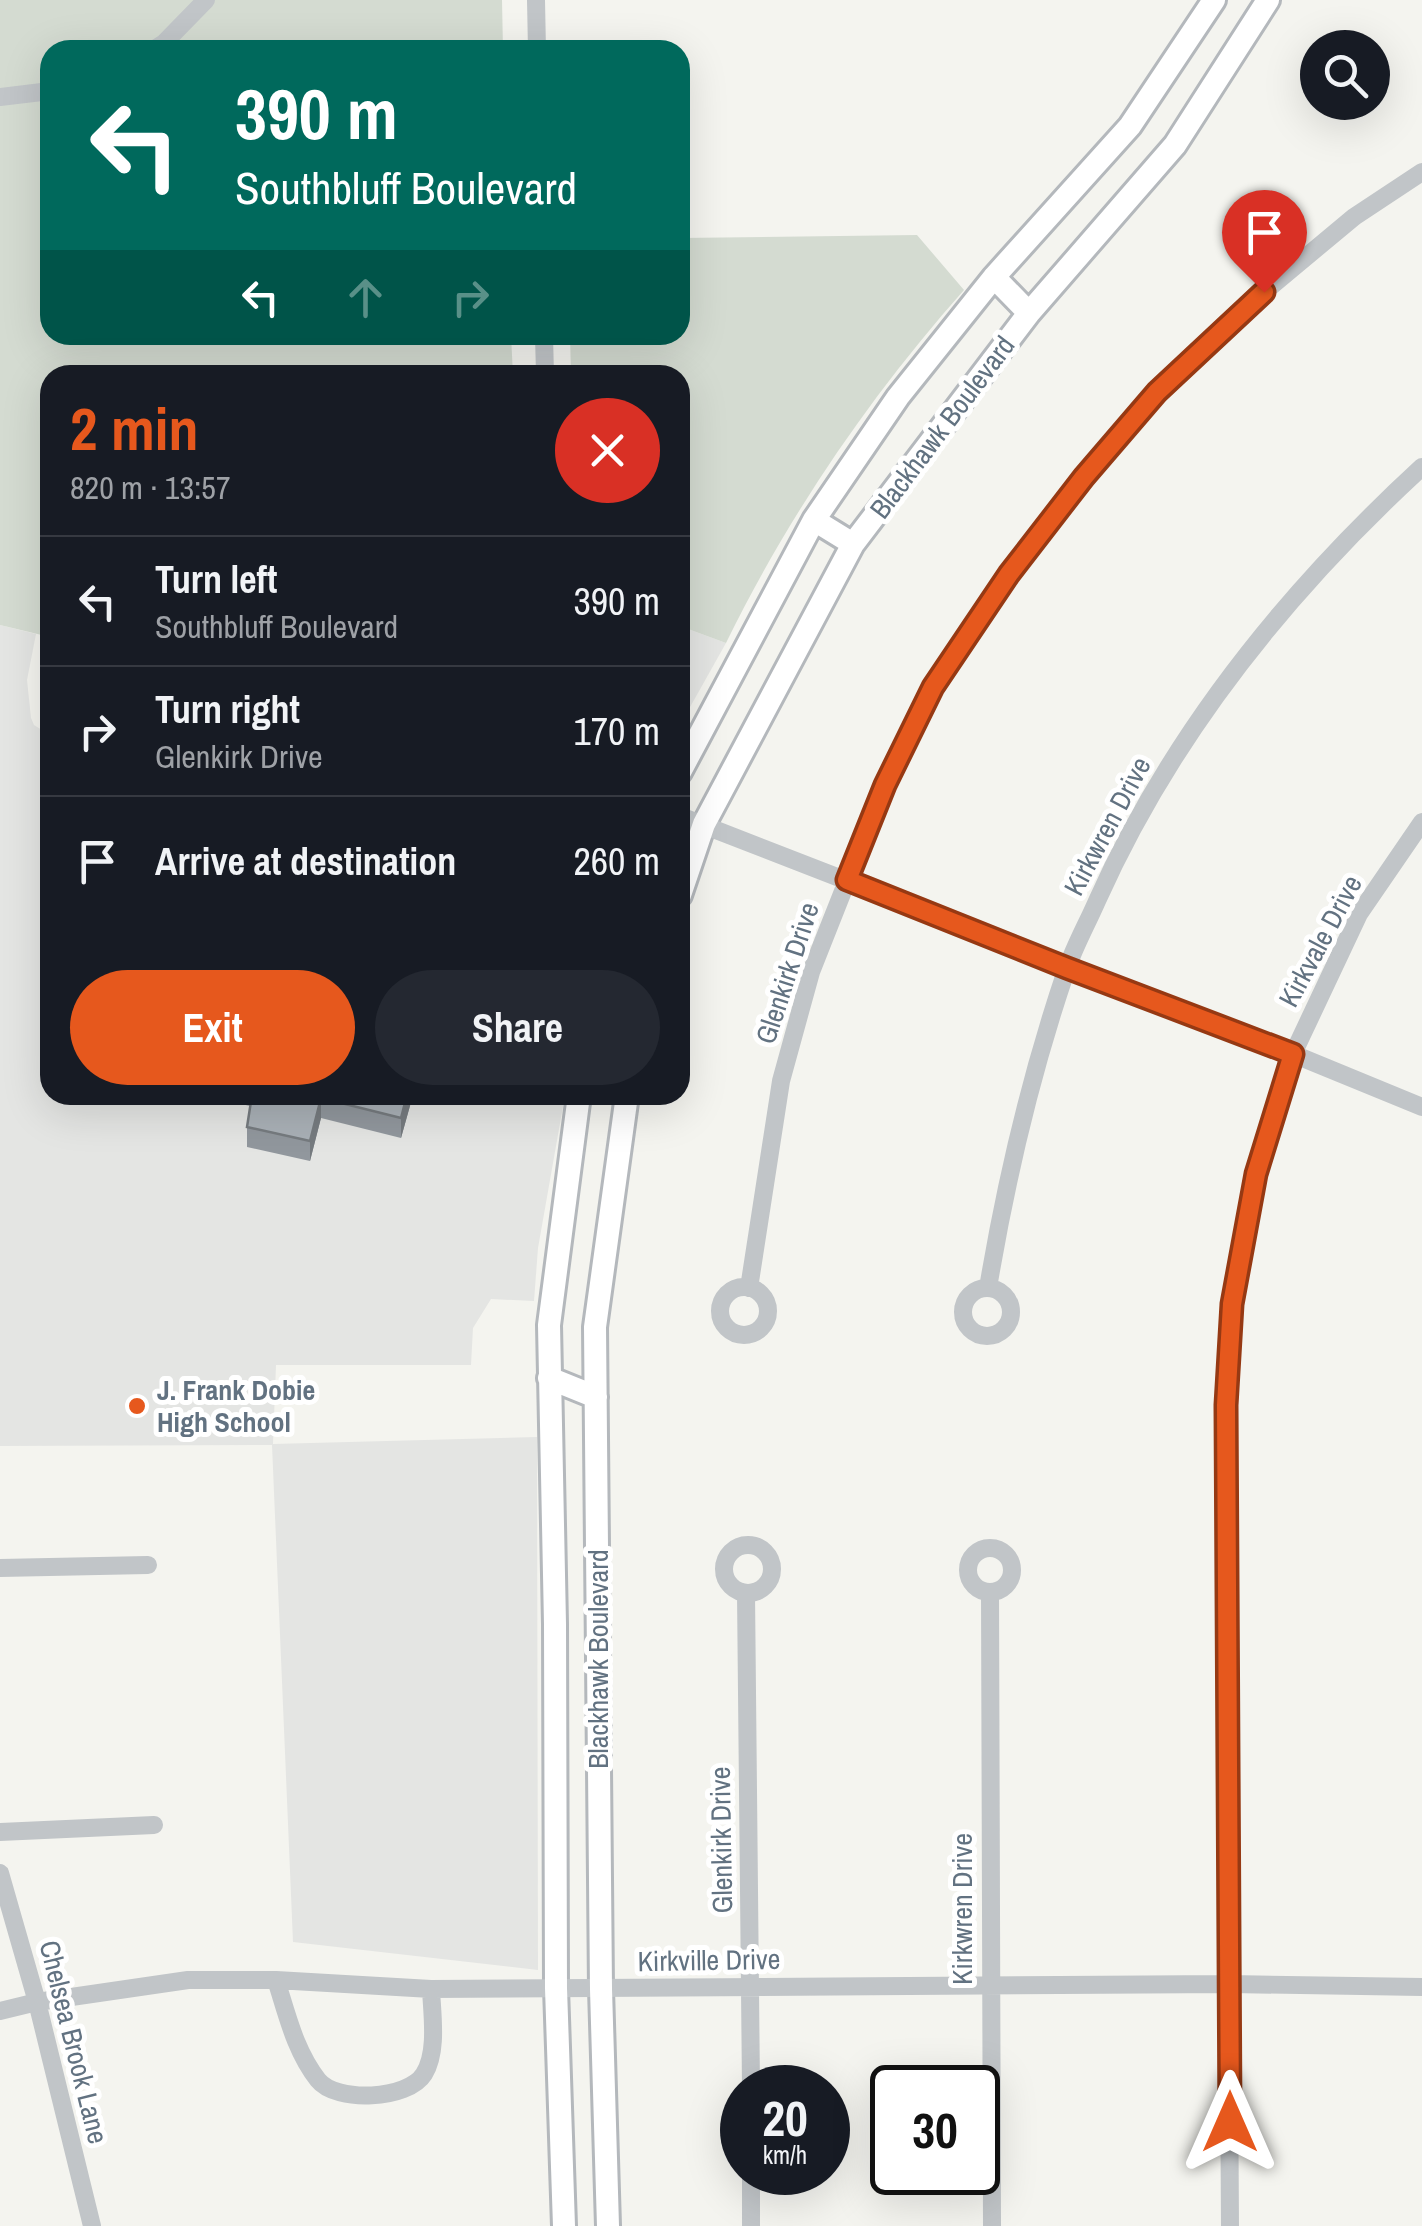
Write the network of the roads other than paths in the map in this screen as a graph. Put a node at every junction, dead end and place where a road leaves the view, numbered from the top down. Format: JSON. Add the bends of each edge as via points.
{"nodes":[{"id":1,"x":206,"y":0,"type":"edge"},
{"id":2,"x":536,"y":0,"type":"edge"},
{"id":3,"x":1214,"y":0,"type":"edge"},
{"id":4,"x":1268,"y":0,"type":"edge"},
{"id":5,"x":167,"y":40,"type":"edge"},
{"id":6,"x":537,"y":40,"type":"edge"},
{"id":7,"x":40,"y":92,"type":"edge"},
{"id":8,"x":0,"y":96,"type":"edge"},
{"id":9,"x":1422,"y":172,"type":"edge"},
{"id":10,"x":994,"y":277,"type":"junction"},
{"id":11,"x":1029,"y":313,"type":"junction"},
{"id":12,"x":1422,"y":467,"type":"edge"},
{"id":13,"x":814,"y":520,"type":"junction"},
{"id":14,"x":852,"y":544,"type":"junction"},
{"id":15,"x":690,"y":753,"type":"edge"},
{"id":16,"x":690,"y":819,"type":"edge"},
{"id":17,"x":1422,"y":822,"type":"edge"},
{"id":18,"x":704,"y":824,"type":"junction"},
{"id":19,"x":690,"y":865,"type":"edge"},
{"id":20,"x":847,"y":880,"type":"junction"},
{"id":21,"x":1067,"y":968,"type":"junction"},
{"id":22,"x":1293,"y":1054,"type":"junction"},
{"id":23,"x":578,"y":1105,"type":"edge"},
{"id":24,"x":626,"y":1105,"type":"edge"},
{"id":25,"x":1422,"y":1108,"type":"edge"},
{"id":26,"x":748,"y":1288,"type":"dead end"},
{"id":27,"x":988,"y":1288,"type":"dead end"},
{"id":28,"x":549,"y":1378,"type":"junction"},
{"id":29,"x":596,"y":1396,"type":"junction"},
{"id":30,"x":552,"y":1418,"type":"junction"},
{"id":31,"x":148,"y":1564,"type":"dead end"},
{"id":32,"x":0,"y":1568,"type":"edge"},
{"id":33,"x":746,"y":1592,"type":"dead end"},
{"id":34,"x":990,"y":1592,"type":"dead end"},
{"id":35,"x":154,"y":1824,"type":"dead end"},
{"id":36,"x":0,"y":1832,"type":"edge"},
{"id":37,"x":0,"y":1873,"type":"edge"},
{"id":38,"x":276,"y":1980,"type":"junction"},
{"id":39,"x":1230,"y":1984,"type":"junction"},
{"id":40,"x":751,"y":1986,"type":"junction"},
{"id":41,"x":1422,"y":1987,"type":"edge"},
{"id":42,"x":556,"y":1988,"type":"junction"},
{"id":43,"x":990,"y":1988,"type":"junction"},
{"id":44,"x":601,"y":1989,"type":"junction"},
{"id":45,"x":431,"y":1990,"type":"junction"},
{"id":46,"x":37,"y":2002,"type":"junction"},
{"id":47,"x":0,"y":2011,"type":"edge"},
{"id":48,"x":751,"y":2065,"type":"edge"},
{"id":49,"x":751,"y":2195,"type":"edge"},
{"id":50,"x":92,"y":2226,"type":"edge"},
{"id":51,"x":564,"y":2226,"type":"edge"},
{"id":52,"x":608,"y":2226,"type":"edge"},
{"id":53,"x":751,"y":2226,"type":"edge"},
{"id":54,"x":992,"y":2226,"type":"edge"},
{"id":55,"x":1230,"y":2226,"type":"edge"}],
"edges":[{"from":1,"to":5,"type":"street"},
{"from":2,"to":6,"type":"street"},
{"from":3,"to":10,"type":"main road","name":"Blackhawk Boulevard","via":[[1130,126]]},
{"from":4,"to":11,"type":"main road","name":"Blackhawk Boulevard","via":[[1175,145]]},
{"from":7,"to":8,"type":"street"},
{"from":9,"to":20,"type":"street","name":"Glenkirk Drive","via":[[1264,292],[1157,392],[1084,477],[933,687]]},
{"from":10,"to":11,"type":"main road"},
{"from":10,"to":13,"type":"main road","name":"Blackhawk Boulevard","via":[[898,397]]},
{"from":11,"to":14,"type":"main road","name":"Blackhawk Boulevard"},
{"from":12,"to":21,"type":"street","name":"Kirkwren Drive","via":[[1247,652],[1123,842]]},
{"from":13,"to":14,"type":"main road"},
{"from":13,"to":15,"type":"main road","name":"Blackhawk Boulevard"},
{"from":14,"to":18,"type":"main road","name":"Blackhawk Boulevard"},
{"from":16,"to":18,"type":"street"},
{"from":17,"to":22,"type":"street","name":"Kirkvale Drive","via":[[1359,914]]},
{"from":18,"to":19,"type":"main road","name":"Blackhawk Boulevard"},
{"from":18,"to":20,"type":"street"},
{"from":20,"to":21,"type":"street"},
{"from":20,"to":26,"type":"street","name":"Glenkirk Drive","via":[[781,1081]]},
{"from":21,"to":22,"type":"street"},
{"from":21,"to":27,"type":"street","name":"Kirkwren Drive","via":[[1026,1107]]},
{"from":22,"to":25,"type":"street"},
{"from":22,"to":39,"type":"street","name":"Kirkvale Drive","via":[[1256,1174],[1231,1320]]},
{"from":23,"to":28,"type":"main road","name":"Blackhawk Boulevard","via":[[552,1285]]},
{"from":24,"to":29,"type":"main road","name":"Blackhawk Boulevard","via":[[599,1290]]},
{"from":28,"to":29,"type":"main road"},
{"from":28,"to":30,"type":"main road","name":"Blackhawk Boulevard"},
{"from":29,"to":30,"type":"main road"},
{"from":29,"to":44,"type":"main road","name":"Blackhawk Boulevard"},
{"from":30,"to":42,"type":"main road","name":"Blackhawk Boulevard"},
{"from":31,"to":32,"type":"street"},
{"from":33,"to":40,"type":"street","name":"Glenkirk Drive"},
{"from":34,"to":43,"type":"street","name":"Kirkwren Drive"},
{"from":35,"to":36,"type":"street"},
{"from":37,"to":46,"type":"street","name":"Chelsea Brook Lane"},
{"from":38,"to":45,"type":"street","name":"Kirkville Drive"},
{"from":38,"to":45,"type":"street","via":[[299,2051],[321,2084],[345,2095],[400,2092],[424,2075],[432,2044]]},
{"from":38,"to":46,"type":"street","name":"Kirkville Drive","via":[[188,1980]]},
{"from":39,"to":41,"type":"street","name":"Kirkville Drive"},
{"from":39,"to":43,"type":"street","name":"Kirkville Drive"},
{"from":39,"to":55,"type":"street","name":"Kirkvale Drive"},
{"from":40,"to":43,"type":"street","name":"Kirkville Drive"},
{"from":40,"to":44,"type":"street","name":"Kirkville Drive"},
{"from":40,"to":48,"type":"street","name":"Glenkirk Drive"},
{"from":42,"to":44,"type":"street","name":"Kirkville Drive"},
{"from":42,"to":45,"type":"street","name":"Kirkville Drive"},
{"from":42,"to":51,"type":"main road","name":"Blackhawk Boulevard"},
{"from":43,"to":54,"type":"street","name":"Kirkwren Drive"},
{"from":44,"to":52,"type":"main road","name":"Blackhawk Boulevard"},
{"from":46,"to":47,"type":"street","name":"Kirkville Drive"},
{"from":46,"to":50,"type":"street","name":"Chelsea Brook Lane"},
{"from":49,"to":53,"type":"street"}]}
